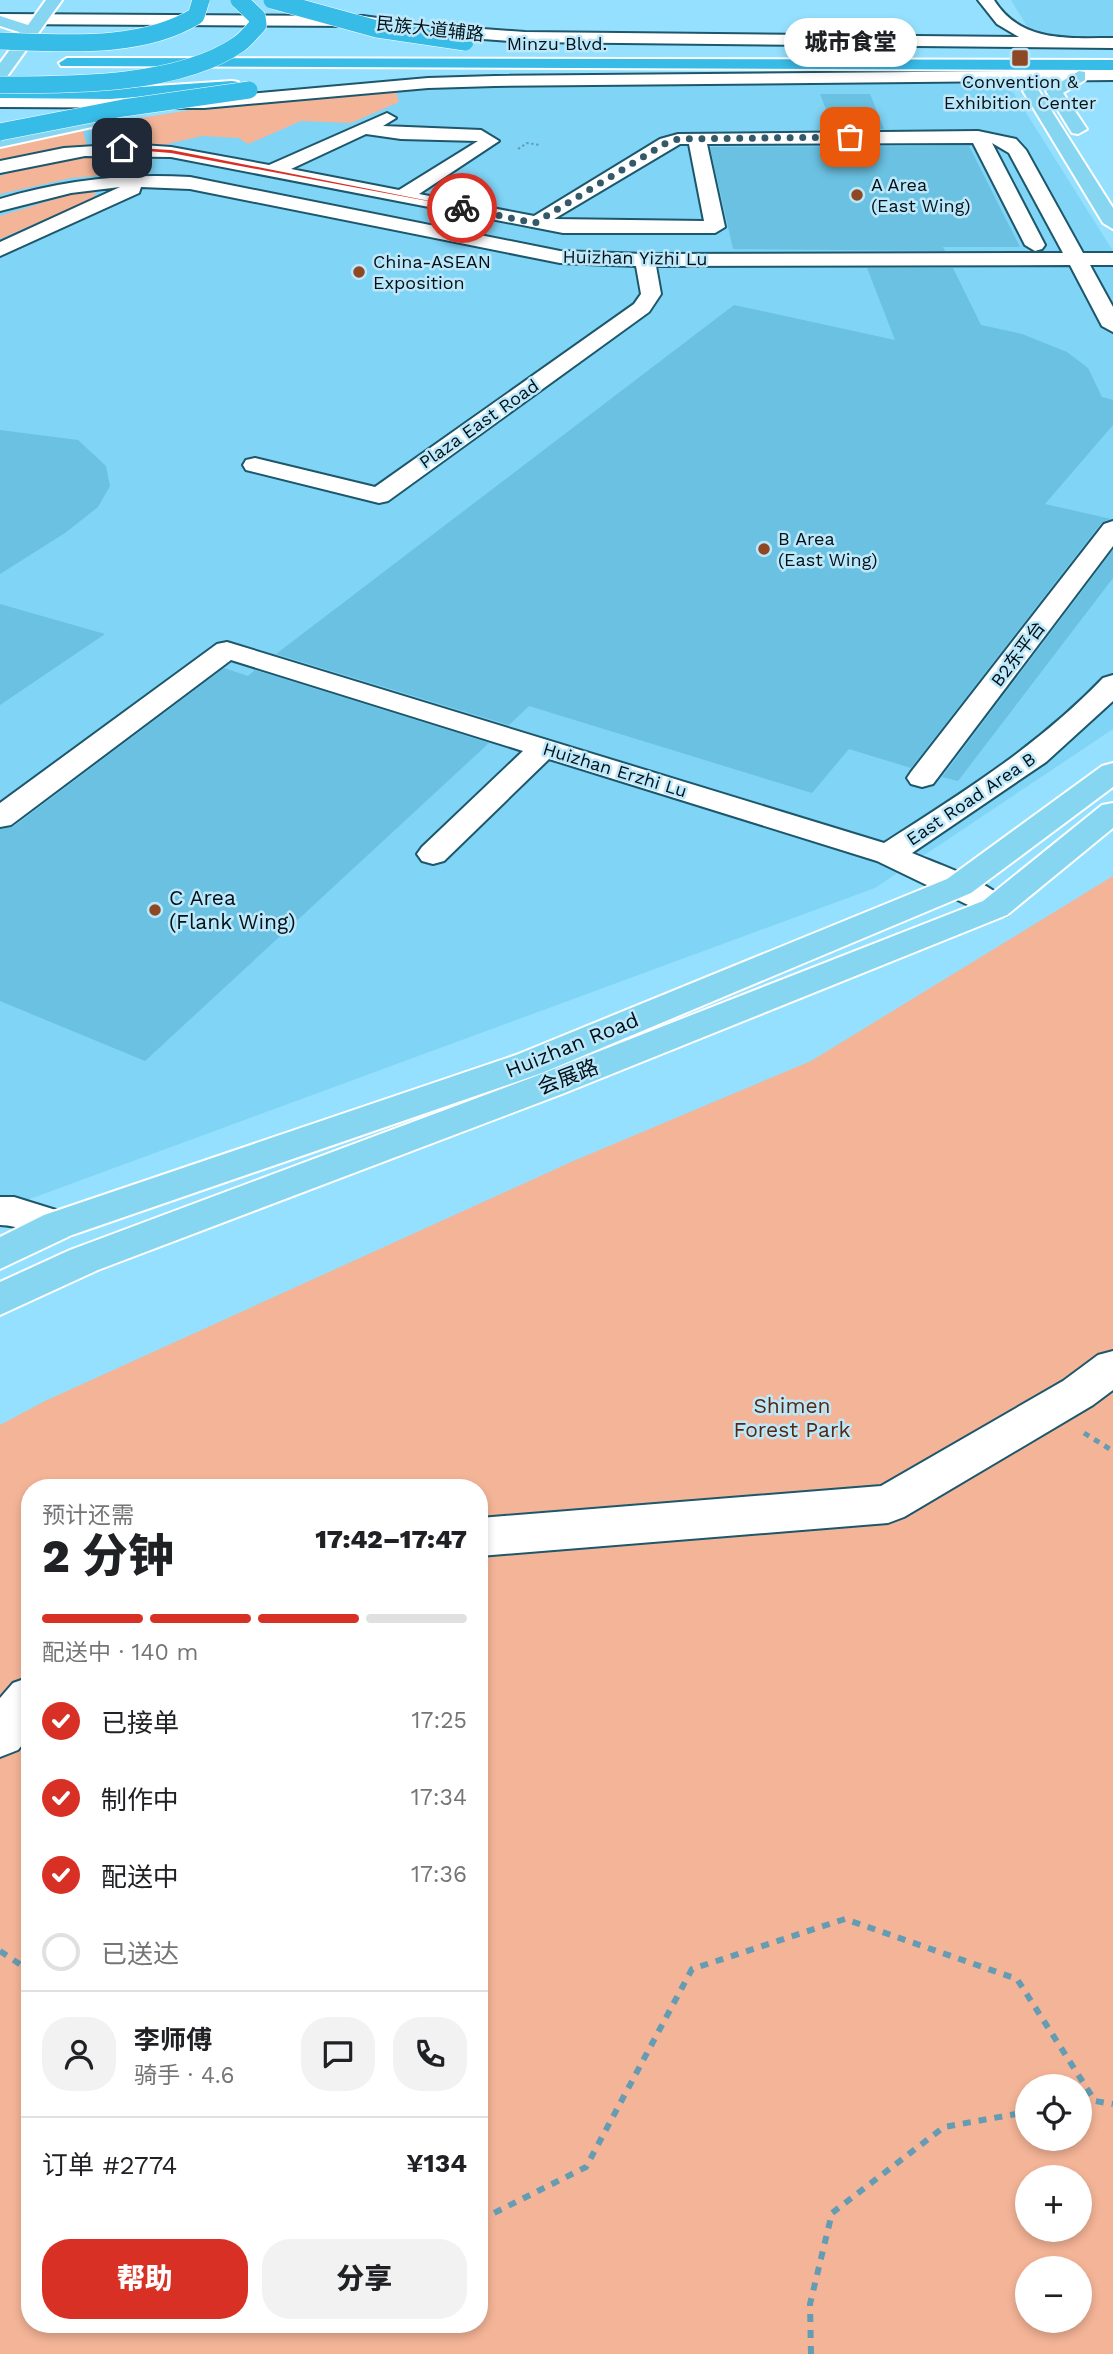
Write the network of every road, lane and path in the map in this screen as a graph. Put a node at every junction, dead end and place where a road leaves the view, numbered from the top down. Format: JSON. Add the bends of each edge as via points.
{"nodes":[{"id":1,"x":54,"y":0,"type":"edge"},
{"id":2,"x":201,"y":0,"type":"edge"},
{"id":3,"x":239,"y":0,"type":"edge"},
{"id":4,"x":272,"y":0,"type":"edge"},
{"id":5,"x":286,"y":0,"type":"edge"},
{"id":6,"x":990,"y":7,"type":"edge"},
{"id":7,"x":41,"y":19,"type":"junction"},
{"id":8,"x":0,"y":20,"type":"edge"},
{"id":9,"x":363,"y":21,"type":"junction"},
{"id":10,"x":28,"y":36,"type":"junction"},
{"id":11,"x":0,"y":41,"type":"edge"},
{"id":12,"x":969,"y":43,"type":"junction"},
{"id":13,"x":1054,"y":43,"type":"junction"},
{"id":14,"x":1113,"y":43,"type":"edge"},
{"id":15,"x":732,"y":44,"type":"junction"},
{"id":16,"x":1113,"y":53,"type":"edge"},
{"id":17,"x":8,"y":57,"type":"edge"},
{"id":18,"x":65,"y":57,"type":"junction"},
{"id":19,"x":924,"y":59,"type":"junction"},
{"id":20,"x":666,"y":64,"type":"junction"},
{"id":21,"x":1113,"y":67,"type":"edge"},
{"id":22,"x":0,"y":74,"type":"edge"},
{"id":23,"x":1113,"y":75,"type":"edge"},
{"id":24,"x":1079,"y":76,"type":"junction"},
{"id":25,"x":991,"y":78,"type":"junction"},
{"id":26,"x":797,"y":79,"type":"junction"},
{"id":27,"x":428,"y":83,"type":"junction"},
{"id":28,"x":0,"y":85,"type":"edge"},
{"id":29,"x":248,"y":87,"type":"junction"},
{"id":30,"x":1054,"y":90,"type":"junction"},
{"id":31,"x":1031,"y":91,"type":"junction"},
{"id":32,"x":0,"y":93,"type":"edge"},
{"id":33,"x":0,"y":102,"type":"edge"},
{"id":34,"x":204,"y":103,"type":"junction"},
{"id":35,"x":365,"y":129,"type":"junction"},
{"id":36,"x":0,"y":132,"type":"edge"},
{"id":37,"x":978,"y":136,"type":"junction"},
{"id":38,"x":697,"y":137,"type":"junction"},
{"id":39,"x":209,"y":140,"type":"dead end"},
{"id":40,"x":0,"y":142,"type":"edge"},
{"id":41,"x":1091,"y":149,"type":"dead end"},
{"id":42,"x":171,"y":152,"type":"junction"},
{"id":43,"x":0,"y":167,"type":"edge"},
{"id":44,"x":272,"y":171,"type":"junction"},
{"id":45,"x":153,"y":180,"type":"junction"},
{"id":46,"x":402,"y":196,"type":"junction"},
{"id":47,"x":0,"y":205,"type":"edge"},
{"id":48,"x":535,"y":223,"type":"junction"},
{"id":49,"x":1113,"y":223,"type":"edge"},
{"id":50,"x":1035,"y":245,"type":"dead end"},
{"id":51,"x":0,"y":250,"type":"edge"},
{"id":52,"x":1074,"y":259,"type":"junction"},
{"id":53,"x":1113,"y":259,"type":"edge"},
{"id":54,"x":645,"y":260,"type":"junction"},
{"id":55,"x":1113,"y":326,"type":"edge"},
{"id":56,"x":255,"y":465,"type":"dead end"},
{"id":57,"x":1113,"y":529,"type":"edge"},
{"id":58,"x":1113,"y":684,"type":"edge"},
{"id":59,"x":543,"y":748,"type":"junction"},
{"id":60,"x":1113,"y":772,"type":"edge"},
{"id":61,"x":922,"y":778,"type":"dead end"},
{"id":62,"x":1113,"y":812,"type":"edge"},
{"id":63,"x":0,"y":818,"type":"edge"},
{"id":64,"x":433,"y":854,"type":"dead end"},
{"id":65,"x":888,"y":854,"type":"junction"},
{"id":66,"x":959,"y":886,"type":"junction"},
{"id":67,"x":995,"y":908,"type":"junction"},
{"id":68,"x":0,"y":1211,"type":"edge"},
{"id":69,"x":58,"y":1225,"type":"junction"},
{"id":70,"x":0,"y":1254,"type":"edge"},
{"id":71,"x":0,"y":1300,"type":"edge"},
{"id":72,"x":1113,"y":1367,"type":"edge"},
{"id":73,"x":488,"y":1536,"type":"edge"},
{"id":74,"x":21,"y":1710,"type":"edge"},
{"id":75,"x":0,"y":1734,"type":"edge"},
{"id":76,"x":0,"y":1951,"type":"edge"},
{"id":77,"x":21,"y":1965,"type":"edge"},
{"id":78,"x":1095,"y":2101,"type":"junction"},
{"id":79,"x":1092,"y":2102,"type":"edge"},
{"id":80,"x":1113,"y":2104,"type":"edge"},
{"id":81,"x":1015,"y":2114,"type":"edge"},
{"id":82,"x":488,"y":2216,"type":"edge"},
{"id":83,"x":811,"y":2354,"type":"edge"}],
"edges":[{"from":1,"to":7,"type":"main road"},
{"from":2,"to":11,"type":"highway","bridge":true,"via":[[199,12],[190,21],[155,33],[82,41]]},
{"from":3,"to":28,"type":"highway","bridge":true,"via":[[257,17],[258,24],[248,39],[211,58],[172,70],[96,82]]},
{"from":4,"to":15,"type":"highway","bridge":true,"via":[[377,29],[465,42]]},
{"from":5,"to":9,"type":"main road"},
{"from":6,"to":12,"type":"street","via":[[984,35]]},
{"from":6,"to":13,"type":"street","via":[[1013,30]]},
{"from":7,"to":8,"type":"street","name":"民族大道辅路"},
{"from":7,"to":9,"type":"street","name":"民族大道辅路"},
{"from":7,"to":10,"type":"main road"},
{"from":8,"to":10,"type":"main road","via":[[19,24]]},
{"from":9,"to":15,"type":"street","name":"民族大道辅路","via":[[525,37]]},
{"from":10,"to":17,"type":"main road"},
{"from":12,"to":13,"type":"street","name":"民族大道辅路"},
{"from":12,"to":15,"type":"street","name":"民族大道辅路"},
{"from":12,"to":19,"type":"street"},
{"from":13,"to":14,"type":"street","name":"民族大道辅路"},
{"from":13,"to":16,"type":"street"},
{"from":15,"to":19,"type":"highway"},
{"from":16,"to":19,"type":"highway","name":"Minzu Blvd."},
{"from":17,"to":18,"type":"highway","name":"Minzu Blvd."},
{"from":17,"to":22,"type":"main road"},
{"from":18,"to":19,"type":"highway","name":"Minzu Blvd."},
{"from":18,"to":20,"type":"highway","name":"Minzu Blvd."},
{"from":19,"to":20,"type":"highway","name":"Minzu Blvd."},
{"from":19,"to":21,"type":"highway","name":"Minzu Blvd."},
{"from":19,"to":25,"type":"street"},
{"from":20,"to":26,"type":"highway"},
{"from":20,"to":29,"type":"highway"},
{"from":21,"to":24,"type":"street"},
{"from":23,"to":24,"type":"street"},
{"from":24,"to":25,"type":"street"},
{"from":24,"to":30,"type":"main road"},
{"from":25,"to":26,"type":"street"},
{"from":25,"to":31,"type":"street"},
{"from":26,"to":27,"type":"street"},
{"from":27,"to":34,"type":"street"},
{"from":27,"to":35,"type":"street","via":[[430,89],[414,104]]},
{"from":29,"to":32,"type":"highway","via":[[110,94]]},
{"from":29,"to":36,"type":"highway","bridge":true},
{"from":30,"to":31,"type":"street","via":[[1040,87]]},
{"from":30,"to":41,"type":"main road"},
{"from":31,"to":49,"type":"main road"},
{"from":33,"to":34,"type":"street"},
{"from":34,"to":40,"type":"main road"},
{"from":35,"to":44,"type":"street"},
{"from":35,"to":46,"type":"street","via":[[481,135],[490,141]]},
{"from":37,"to":38,"type":"street"},
{"from":37,"to":50,"type":"street"},
{"from":37,"to":52,"type":"street","via":[[1010,143],[1017,150]]},
{"from":38,"to":48,"type":"street","via":[[666,143]]},
{"from":38,"to":48,"type":"street","via":[[715,227]]},
{"from":39,"to":42,"type":"street","via":[[194,141]]},
{"from":42,"to":43,"type":"street","via":[[107,148],[32,157]]},
{"from":42,"to":44,"type":"street"},
{"from":44,"to":46,"type":"street"},
{"from":45,"to":47,"type":"street","name":"Huizhan Yizhi Lu","via":[[76,184]]},
{"from":45,"to":51,"type":"street"},
{"from":45,"to":54,"type":"street","name":"Huizhan Yizhi Lu","via":[[190,183],[560,257]]},
{"from":46,"to":48,"type":"street"},
{"from":52,"to":53,"type":"street","name":"Huizhan Yizhi Lu"},
{"from":52,"to":54,"type":"street","name":"Huizhan Yizhi Lu"},
{"from":52,"to":55,"type":"street"},
{"from":54,"to":56,"type":"street","name":"Plaza East Road","via":[[651,295],[642,308],[379,496]]},
{"from":57,"to":61,"type":"street","name":"B2东平台"},
{"from":58,"to":65,"type":"street","name":"East Road Area B","via":[[1089,712],[1015,774]]},
{"from":59,"to":63,"type":"street","name":"Huizhan Erzhi Lu","via":[[227,650]]},
{"from":59,"to":64,"type":"street"},
{"from":59,"to":65,"type":"street","name":"Huizhan Erzhi Lu"},
{"from":60,"to":66,"type":"main road","name":"Huizhan Road"},
{"from":62,"to":67,"type":"main road","name":"会展路"},
{"from":65,"to":66,"type":"street","name":"Huizhan Erzhi Lu"},
{"from":66,"to":67,"type":"street","name":"Huizhan Erzhi Lu"},
{"from":66,"to":69,"type":"main road","name":"Huizhan Road","via":[[529,1064]]},
{"from":67,"to":71,"type":"main road","name":"会展路","via":[[549,1085],[84,1260]]},
{"from":68,"to":69,"type":"street","via":[[15,1211]]},
{"from":69,"to":70,"type":"main road","name":"Huizhan Road"},
{"from":72,"to":73,"type":"street","via":[[1078,1393],[888,1504]]},
{"from":74,"to":75,"type":"street"},
{"from":76,"to":77,"type":"path"},
{"from":78,"to":79,"type":"path"},
{"from":78,"to":80,"type":"path"},
{"from":78,"to":82,"type":"path","via":[[1017,1979],[845,1919],[692,1969],[586,2167]]},
{"from":81,"to":83,"type":"path","via":[[944,2127],[832,2213],[810,2304]]}]}
